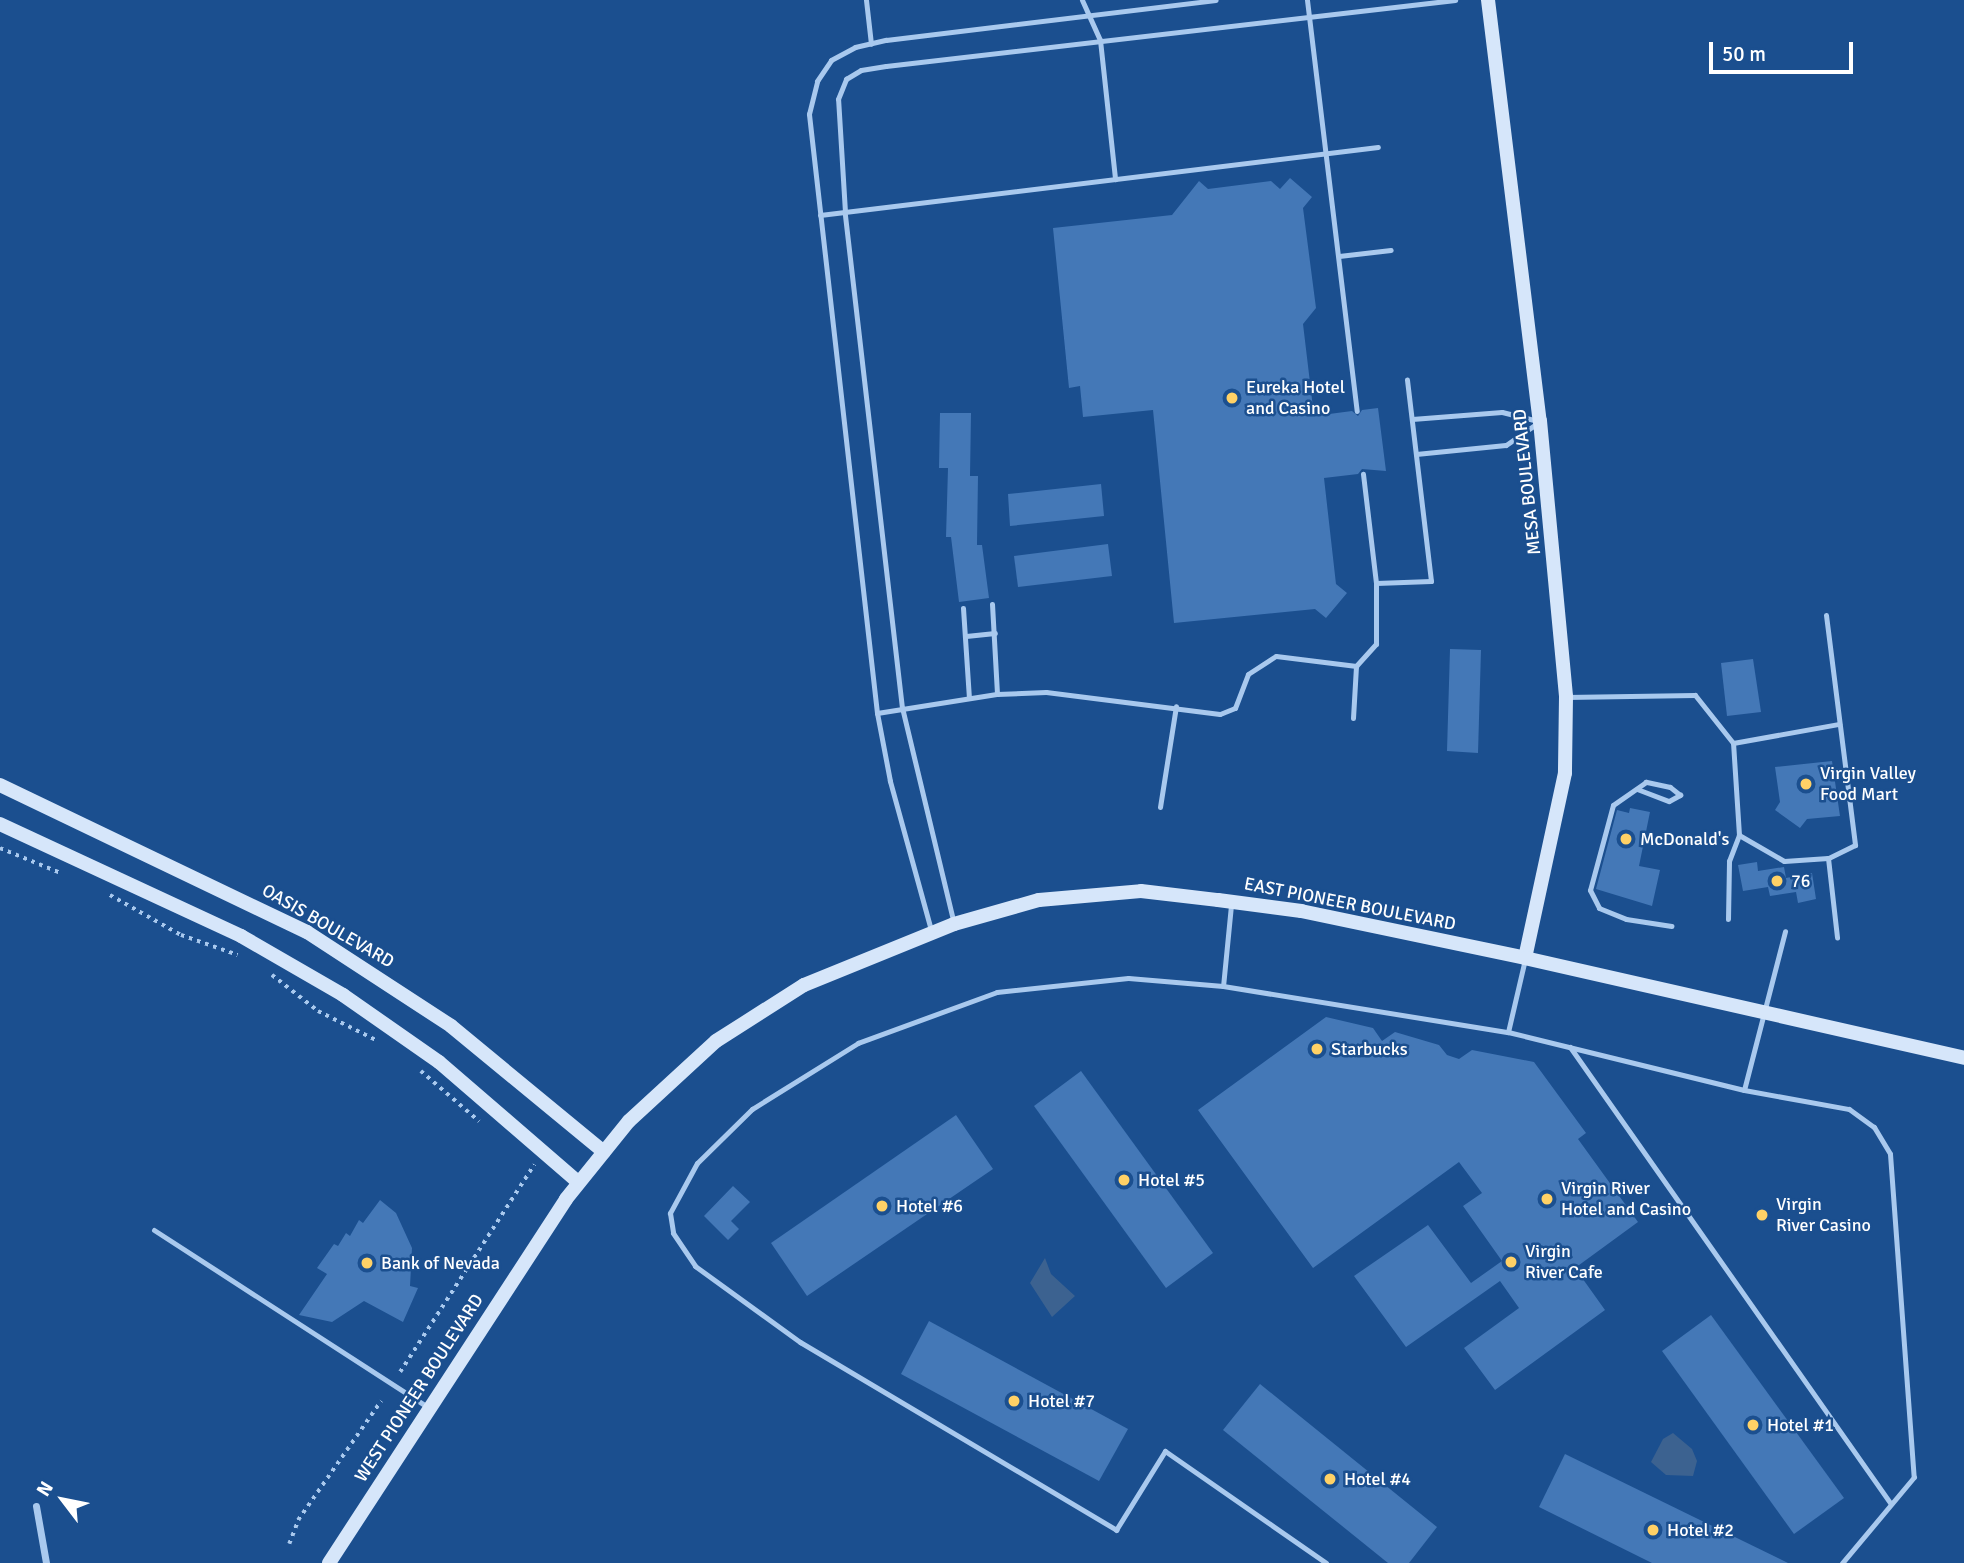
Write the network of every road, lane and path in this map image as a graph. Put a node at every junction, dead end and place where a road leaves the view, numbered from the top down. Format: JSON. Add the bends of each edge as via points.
{"nodes":[{"id":1,"x":866,"y":0,"type":"edge"},
{"id":2,"x":1082,"y":0,"type":"edge"},
{"id":3,"x":1216,"y":0,"type":"edge"},
{"id":4,"x":1307,"y":0,"type":"edge"},
{"id":5,"x":1455,"y":0,"type":"edge"},
{"id":6,"x":1488,"y":0,"type":"edge"},
{"id":7,"x":1087,"y":15,"type":"junction"},
{"id":8,"x":1309,"y":18,"type":"junction"},
{"id":9,"x":1100,"y":40,"type":"junction"},
{"id":10,"x":871,"y":44,"type":"junction"},
{"id":11,"x":1378,"y":147,"type":"dead end"},
{"id":12,"x":1326,"y":153,"type":"junction"},
{"id":13,"x":1115,"y":179,"type":"junction"},
{"id":14,"x":845,"y":212,"type":"junction"},
{"id":15,"x":820,"y":215,"type":"junction"},
{"id":16,"x":1391,"y":250,"type":"dead end"},
{"id":17,"x":1339,"y":256,"type":"junction"},
{"id":18,"x":1408,"y":379,"type":"dead end"},
{"id":19,"x":1357,"y":411,"type":"dead end"},
{"id":20,"x":1412,"y":419,"type":"junction"},
{"id":21,"x":1540,"y":421,"type":"junction"},
{"id":22,"x":1416,"y":454,"type":"junction"},
{"id":23,"x":1363,"y":474,"type":"dead end"},
{"id":24,"x":1376,"y":583,"type":"junction"},
{"id":25,"x":992,"y":604,"type":"dead end"},
{"id":26,"x":963,"y":608,"type":"dead end"},
{"id":27,"x":1826,"y":615,"type":"dead end"},
{"id":28,"x":995,"y":633,"type":"junction"},
{"id":29,"x":966,"y":636,"type":"junction"},
{"id":30,"x":1356,"y":666,"type":"junction"},
{"id":31,"x":997,"y":694,"type":"junction"},
{"id":32,"x":1566,"y":697,"type":"junction"},
{"id":33,"x":969,"y":698,"type":"junction"},
{"id":34,"x":1176,"y":706,"type":"junction"},
{"id":35,"x":902,"y":708,"type":"junction"},
{"id":36,"x":877,"y":713,"type":"junction"},
{"id":37,"x":1353,"y":718,"type":"dead end"},
{"id":38,"x":1839,"y":724,"type":"junction"},
{"id":39,"x":1733,"y":743,"type":"junction"},
{"id":40,"x":0,"y":785,"type":"edge"},
{"id":41,"x":1637,"y":789,"type":"junction"},
{"id":42,"x":1160,"y":807,"type":"dead end"},
{"id":43,"x":0,"y":824,"type":"edge"},
{"id":44,"x":1739,"y":835,"type":"junction"},
{"id":45,"x":0,"y":848,"type":"edge"},
{"id":46,"x":1828,"y":858,"type":"junction"},
{"id":47,"x":74,"y":878,"type":"dead end"},
{"id":48,"x":105,"y":892,"type":"dead end"},
{"id":49,"x":1232,"y":901,"type":"junction"},
{"id":50,"x":1728,"y":919,"type":"dead end"},
{"id":51,"x":954,"y":924,"type":"junction"},
{"id":52,"x":1671,"y":926,"type":"dead end"},
{"id":53,"x":1785,"y":931,"type":"dead end"},
{"id":54,"x":932,"y":932,"type":"junction"},
{"id":55,"x":1837,"y":937,"type":"dead end"},
{"id":56,"x":246,"y":958,"type":"dead end"},
{"id":57,"x":1525,"y":958,"type":"junction"},
{"id":58,"x":262,"y":968,"type":"dead end"},
{"id":59,"x":1223,"y":986,"type":"junction"},
{"id":60,"x":1762,"y":1012,"type":"junction"},
{"id":61,"x":1508,"y":1032,"type":"junction"},
{"id":62,"x":381,"y":1042,"type":"dead end"},
{"id":63,"x":1570,"y":1047,"type":"junction"},
{"id":64,"x":1964,"y":1058,"type":"edge"},
{"id":65,"x":416,"y":1067,"type":"dead end"},
{"id":66,"x":1744,"y":1090,"type":"junction"},
{"id":67,"x":481,"y":1122,"type":"dead end"},
{"id":68,"x":604,"y":1152,"type":"junction"},
{"id":69,"x":526,"y":1158,"type":"dead end"},
{"id":70,"x":591,"y":1167,"type":"joint"},
{"id":71,"x":578,"y":1182,"type":"junction"},
{"id":72,"x":153,"y":1230,"type":"dead end"},
{"id":73,"x":400,"y":1372,"type":"dead end"},
{"id":74,"x":381,"y":1401,"type":"dead end"},
{"id":75,"x":429,"y":1408,"type":"junction"},
{"id":76,"x":1891,"y":1504,"type":"junction"},
{"id":77,"x":36,"y":1506,"type":"dead end"},
{"id":78,"x":289,"y":1544,"type":"dead end"},
{"id":79,"x":46,"y":1563,"type":"edge"},
{"id":80,"x":329,"y":1563,"type":"edge"},
{"id":81,"x":1326,"y":1563,"type":"edge"},
{"id":82,"x":1842,"y":1563,"type":"edge"}],
"edges":[{"from":1,"to":10,"type":"lane"},
{"from":2,"to":7,"type":"lane"},
{"from":3,"to":7,"type":"lane"},
{"from":4,"to":8,"type":"lane"},
{"from":5,"to":8,"type":"lane"},
{"from":6,"to":21,"type":"main road","name":"MESA BOULEVARD"},
{"from":7,"to":9,"type":"lane"},
{"from":7,"to":10,"type":"lane"},
{"from":8,"to":9,"type":"lane"},
{"from":8,"to":12,"type":"lane"},
{"from":9,"to":13,"type":"lane"},
{"from":9,"to":14,"type":"lane","via":[[861,70],[846,79],[838,99]]},
{"from":10,"to":15,"type":"lane","via":[[831,60],[817,81],[809,114]]},
{"from":11,"to":12,"type":"lane"},
{"from":12,"to":13,"type":"lane"},
{"from":12,"to":17,"type":"lane"},
{"from":13,"to":14,"type":"lane"},
{"from":14,"to":15,"type":"lane"},
{"from":14,"to":35,"type":"lane"},
{"from":15,"to":36,"type":"lane"},
{"from":16,"to":17,"type":"lane"},
{"from":17,"to":19,"type":"lane"},
{"from":18,"to":20,"type":"lane"},
{"from":20,"to":21,"type":"lane","via":[[1502,412]]},
{"from":20,"to":22,"type":"lane"},
{"from":21,"to":22,"type":"lane","via":[[1506,445]]},
{"from":21,"to":32,"type":"main road","name":"MESA BOULEVARD"},
{"from":22,"to":24,"type":"lane","via":[[1431,580]]},
{"from":23,"to":24,"type":"lane"},
{"from":24,"to":30,"type":"lane","via":[[1376,644]]},
{"from":25,"to":28,"type":"lane"},
{"from":26,"to":29,"type":"lane"},
{"from":27,"to":38,"type":"lane"},
{"from":28,"to":29,"type":"lane"},
{"from":28,"to":31,"type":"lane"},
{"from":29,"to":33,"type":"lane"},
{"from":30,"to":34,"type":"lane","via":[[1276,656],[1248,674],[1235,708],[1220,713]]},
{"from":30,"to":37,"type":"lane"},
{"from":31,"to":33,"type":"lane"},
{"from":31,"to":34,"type":"lane","via":[[1046,692]]},
{"from":32,"to":39,"type":"lane","via":[[1695,695]]},
{"from":32,"to":57,"type":"main road","name":"MESA BOULEVARD","via":[[1565,772]]},
{"from":33,"to":35,"type":"lane"},
{"from":34,"to":42,"type":"lane"},
{"from":35,"to":36,"type":"lane"},
{"from":35,"to":51,"type":"lane"},
{"from":36,"to":54,"type":"lane","via":[[890,781]]},
{"from":38,"to":39,"type":"lane"},
{"from":38,"to":46,"type":"lane","via":[[1855,845]]},
{"from":39,"to":44,"type":"lane"},
{"from":40,"to":68,"type":"main road","name":"OASIS BOULEVARD","via":[[307,932],[451,1026]]},
{"from":41,"to":41,"type":"lane","via":[[1669,801],[1680,795],[1670,787],[1646,782]]},
{"from":41,"to":52,"type":"lane","via":[[1613,805],[1590,890],[1599,908],[1626,919]]},
{"from":43,"to":71,"type":"main road","via":[[241,936],[332,988],[439,1062]]},
{"from":44,"to":46,"type":"lane","via":[[1784,861]]},
{"from":44,"to":50,"type":"lane","via":[[1729,861]]},
{"from":45,"to":47,"type":"path"},
{"from":46,"to":55,"type":"lane"},
{"from":48,"to":56,"type":"path","via":[[181,935]]},
{"from":49,"to":51,"type":"main road","name":"EAST PIONEER BOULEVARD","via":[[1141,891],[1077,896],[1039,900]]},
{"from":49,"to":57,"type":"main road","name":"EAST PIONEER BOULEVARD"},
{"from":49,"to":59,"type":"lane"},
{"from":51,"to":54,"type":"main road","name":"EAST PIONEER BOULEVARD"},
{"from":53,"to":60,"type":"lane"},
{"from":54,"to":68,"type":"main road","name":"EAST PIONEER BOULEVARD","via":[[804,985],[716,1041],[629,1121]]},
{"from":57,"to":60,"type":"main road","name":"EAST PIONEER BOULEVARD"},
{"from":57,"to":61,"type":"lane"},
{"from":58,"to":62,"type":"path","via":[[318,1011]]},
{"from":59,"to":61,"type":"lane"},
{"from":59,"to":81,"type":"lane","via":[[1128,978],[997,992],[858,1042],[752,1109],[697,1163],[670,1213],[673,1233],[695,1266],[800,1342],[1116,1530],[1165,1451]]},
{"from":60,"to":64,"type":"main road","name":"EAST PIONEER BOULEVARD"},
{"from":60,"to":66,"type":"lane"},
{"from":61,"to":63,"type":"lane"},
{"from":63,"to":66,"type":"lane"},
{"from":63,"to":76,"type":"lane"},
{"from":65,"to":67,"type":"path"},
{"from":66,"to":76,"type":"lane","via":[[1849,1109],[1874,1127],[1890,1154],[1914,1477]]},
{"from":68,"to":70,"type":"main road","name":"EAST PIONEER BOULEVARD"},
{"from":69,"to":73,"type":"path","via":[[535,1165]]},
{"from":70,"to":71,"type":"main road","name":"WEST PIONEER BOULEVARD"},
{"from":71,"to":75,"type":"main road","name":"WEST PIONEER BOULEVARD"},
{"from":72,"to":75,"type":"lane"},
{"from":74,"to":78,"type":"path","via":[[298,1520]]},
{"from":75,"to":80,"type":"main road","name":"WEST PIONEER BOULEVARD"},
{"from":76,"to":82,"type":"lane"},
{"from":77,"to":79,"type":"street"}]}
